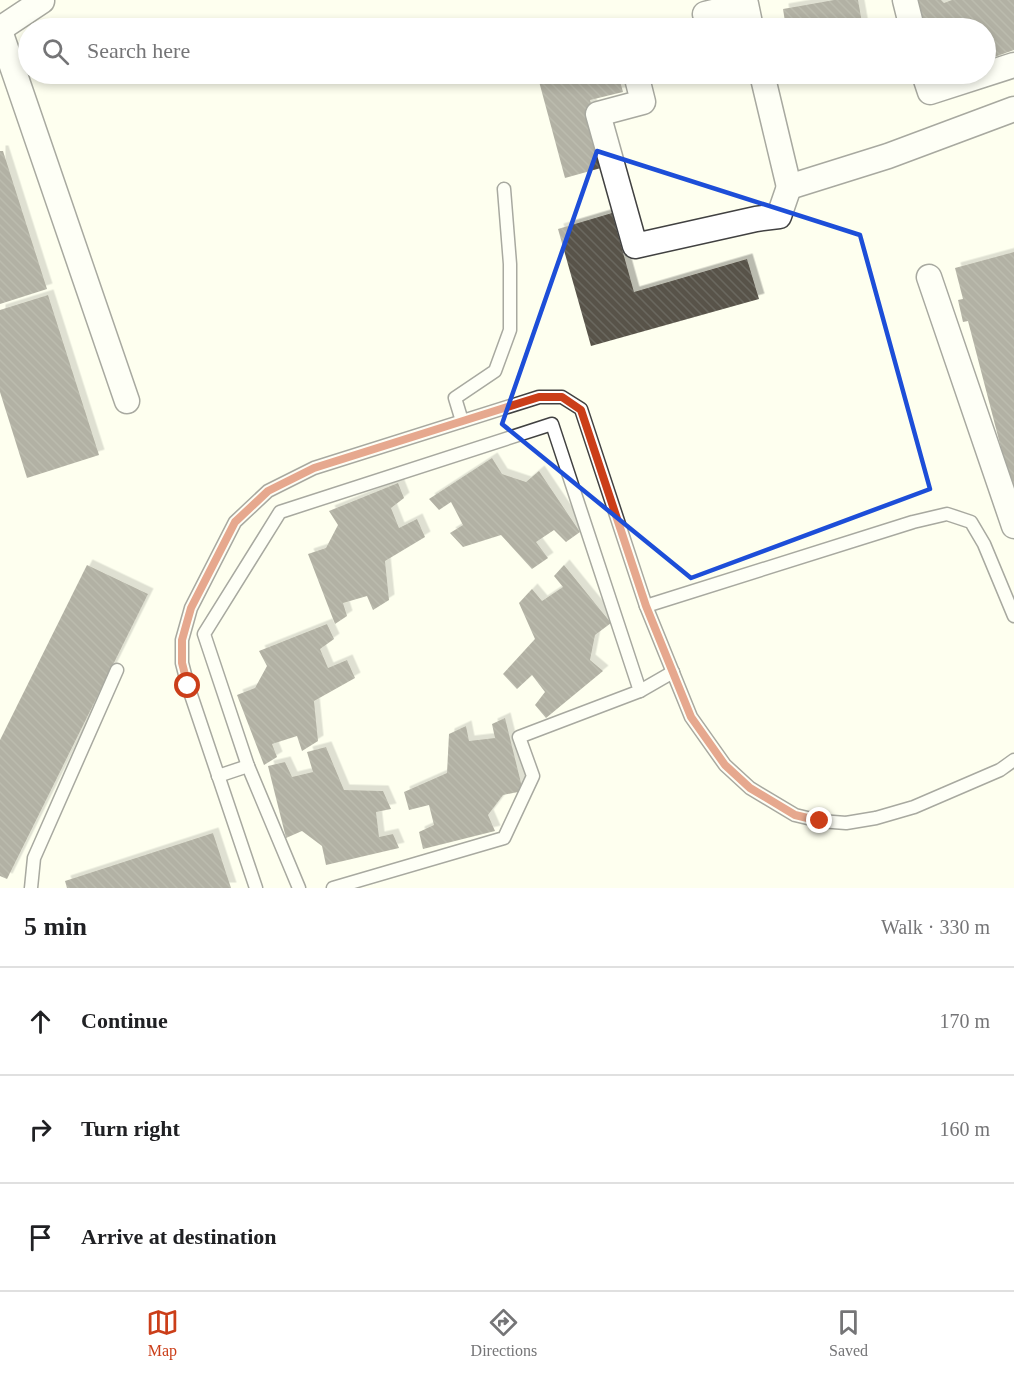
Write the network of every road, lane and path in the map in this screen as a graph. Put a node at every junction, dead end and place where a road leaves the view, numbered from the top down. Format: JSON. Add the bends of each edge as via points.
{"nodes":[{"id":1,"x":39,"y":0,"type":"edge"},
{"id":2,"x":905,"y":0,"type":"edge"},
{"id":3,"x":705,"y":14,"type":"dead end"},
{"id":4,"x":750,"y":18,"type":"edge"},
{"id":5,"x":910,"y":18,"type":"edge"},
{"id":6,"x":0,"y":30,"type":"edge"},
{"id":7,"x":1014,"y":65,"type":"edge"},
{"id":8,"x":996,"y":71,"type":"edge"},
{"id":9,"x":18,"y":83,"type":"edge"},
{"id":10,"x":18,"y":84,"type":"edge"},
{"id":11,"x":638,"y":84,"type":"edge"},
{"id":12,"x":764,"y":84,"type":"edge"},
{"id":13,"x":927,"y":84,"type":"edge"},
{"id":14,"x":955,"y":84,"type":"edge"},
{"id":15,"x":1014,"y":109,"type":"edge"},
{"id":16,"x":789,"y":188,"type":"junction"},
{"id":17,"x":504,"y":189,"type":"dead end"},
{"id":18,"x":929,"y":277,"type":"dead end"},
{"id":19,"x":127,"y":401,"type":"dead end"},
{"id":20,"x":462,"y":421,"type":"junction"},
{"id":21,"x":1014,"y":526,"type":"edge"},
{"id":22,"x":646,"y":606,"type":"junction"},
{"id":23,"x":1014,"y":616,"type":"edge"},
{"id":24,"x":117,"y":670,"type":"dead end"},
{"id":25,"x":673,"y":672,"type":"junction"},
{"id":26,"x":640,"y":691,"type":"junction"},
{"id":27,"x":1014,"y":760,"type":"edge"},
{"id":28,"x":248,"y":766,"type":"junction"},
{"id":29,"x":218,"y":776,"type":"junction"},
{"id":30,"x":31,"y":888,"type":"edge"},
{"id":31,"x":256,"y":888,"type":"edge"},
{"id":32,"x":298,"y":888,"type":"edge"},
{"id":33,"x":333,"y":888,"type":"edge"}],
"edges":[{"from":1,"to":6,"type":"street","via":[[42,1]]},
{"from":2,"to":5,"type":"street"},
{"from":3,"to":4,"type":"street","via":[[746,4]]},
{"from":6,"to":9,"type":"street"},
{"from":7,"to":8,"type":"street"},
{"from":10,"to":19,"type":"street"},
{"from":11,"to":16,"type":"street","via":[[643,102],[598,114],[635,246],[779,216]]},
{"from":12,"to":16,"type":"street"},
{"from":13,"to":14,"type":"street","via":[[930,92]]},
{"from":15,"to":16,"type":"street"},
{"from":17,"to":20,"type":"lane","via":[[510,330],[495,371],[455,398]]},
{"from":18,"to":21,"type":"street"},
{"from":20,"to":22,"type":"lane","via":[[539,397],[562,397],[581,410]]},
{"from":20,"to":29,"type":"lane","via":[[314,468],[268,491],[235,522],[191,608],[182,640],[182,663]]},
{"from":22,"to":23,"type":"lane","via":[[947,514],[972,522]]},
{"from":22,"to":25,"type":"lane"},
{"from":24,"to":30,"type":"lane","via":[[34,858]]},
{"from":25,"to":26,"type":"lane"},
{"from":25,"to":27,"type":"lane","via":[[691,717],[725,765],[750,788],[795,815],[846,823],[876,818],[914,807],[1000,770]]},
{"from":26,"to":28,"type":"lane","via":[[552,424],[280,512],[204,634]]},
{"from":26,"to":33,"type":"lane","via":[[519,737],[533,776],[504,838]]},
{"from":28,"to":29,"type":"lane"},
{"from":28,"to":32,"type":"lane"},
{"from":29,"to":31,"type":"lane"}]}
